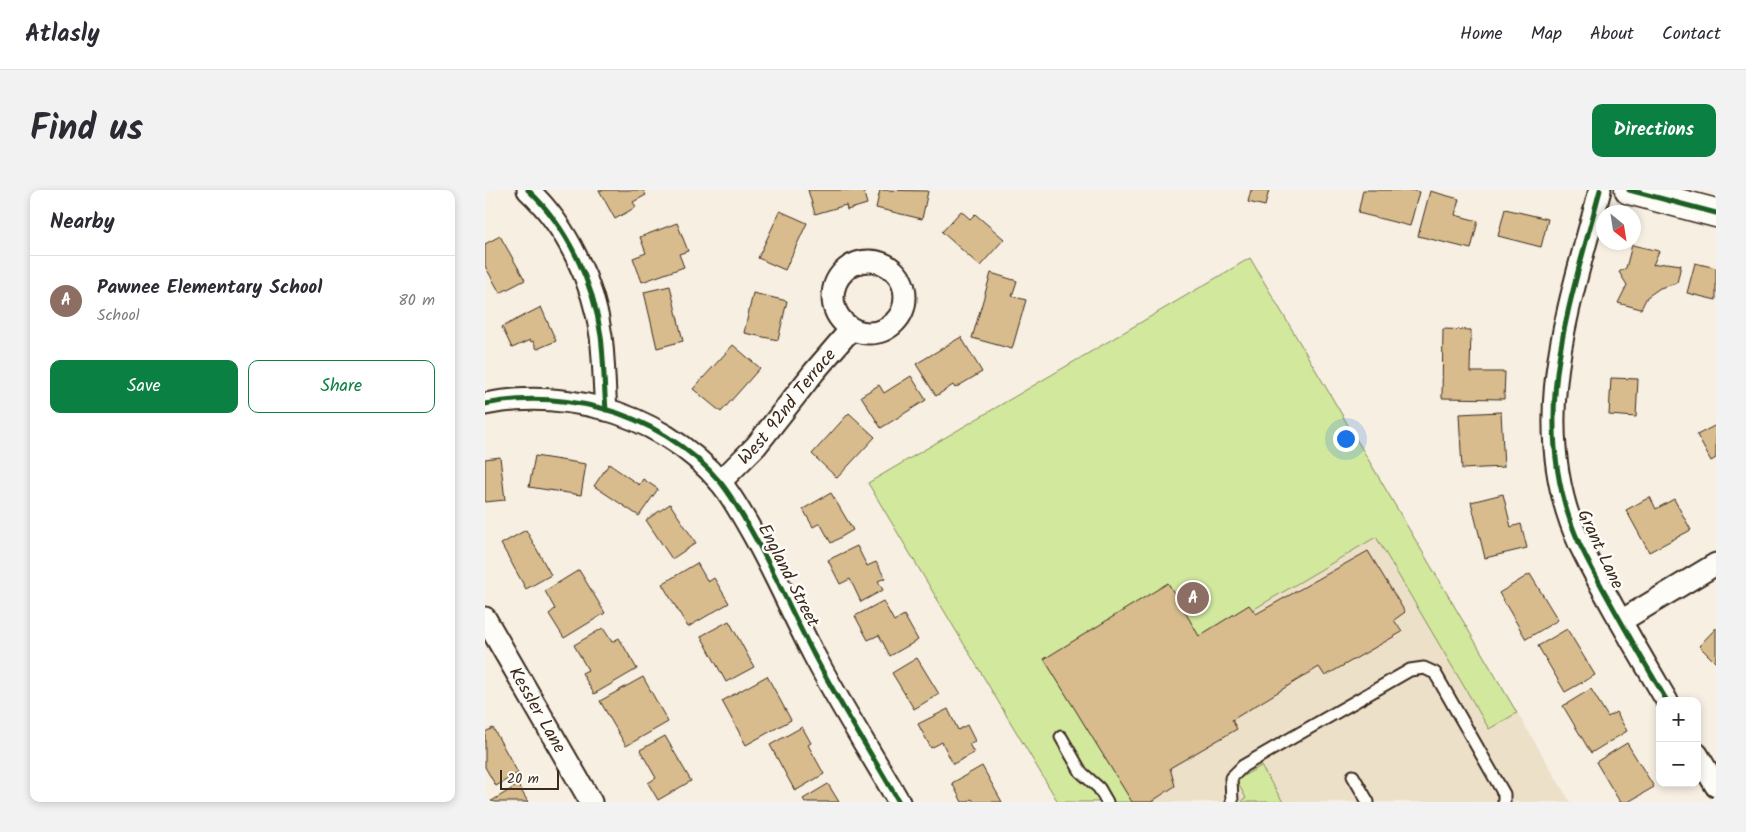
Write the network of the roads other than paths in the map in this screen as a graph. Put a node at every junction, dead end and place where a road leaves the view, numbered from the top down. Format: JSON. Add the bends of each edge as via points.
{"nodes":[{"id":1,"x":528,"y":190,"type":"edge"},
{"id":2,"x":1600,"y":190,"type":"edge"},
{"id":3,"x":1629,"y":190,"type":"edge"},
{"id":4,"x":1716,"y":213,"type":"edge"},
{"id":5,"x":851,"y":329,"type":"dead end"},
{"id":6,"x":485,"y":404,"type":"edge"},
{"id":7,"x":606,"y":410,"type":"junction"},
{"id":8,"x":720,"y":482,"type":"junction"},
{"id":9,"x":1716,"y":564,"type":"edge"},
{"id":10,"x":485,"y":618,"type":"edge"},
{"id":11,"x":1621,"y":621,"type":"junction"},
{"id":12,"x":1665,"y":697,"type":"edge"},
{"id":13,"x":1061,"y":737,"type":"dead end"},
{"id":14,"x":1701,"y":761,"type":"edge"},
{"id":15,"x":1353,"y":776,"type":"dead end"},
{"id":16,"x":1716,"y":786,"type":"edge"},
{"id":17,"x":591,"y":802,"type":"edge"},
{"id":18,"x":899,"y":802,"type":"edge"},
{"id":19,"x":1107,"y":802,"type":"edge"},
{"id":20,"x":1232,"y":802,"type":"edge"},
{"id":21,"x":1368,"y":802,"type":"edge"},
{"id":22,"x":1504,"y":802,"type":"edge"}],
"edges":[{"from":1,"to":7,"type":"street","via":[[555,222],[576,255],[593,299],[601,336]]},
{"from":2,"to":11,"type":"street","name":"Grant Lane","via":[[1556,369],[1554,432],[1556,460],[1570,518],[1580,544]]},
{"from":3,"to":4,"type":"street"},
{"from":5,"to":8,"type":"street","name":"West 92nd Terrace","via":[[761,440]]},
{"from":6,"to":7,"type":"street","name":"England Street","via":[[545,399],[573,401]]},
{"from":7,"to":8,"type":"street","name":"England Street","via":[[656,430],[699,460]]},
{"from":8,"to":18,"type":"street","name":"England Street","via":[[736,504],[815,656]]},
{"from":9,"to":11,"type":"street"},
{"from":10,"to":17,"type":"street","name":"Kessler Lane"},
{"from":11,"to":12,"type":"street","name":"Grant Lane"},
{"from":13,"to":19,"type":"lane","via":[[1081,772],[1099,788]]},
{"from":14,"to":16,"type":"street"},
{"from":15,"to":21,"type":"lane"},
{"from":20,"to":22,"type":"lane","via":[[1231,778],[1243,766],[1410,670],[1424,668],[1435,672],[1504,794]]}]}
